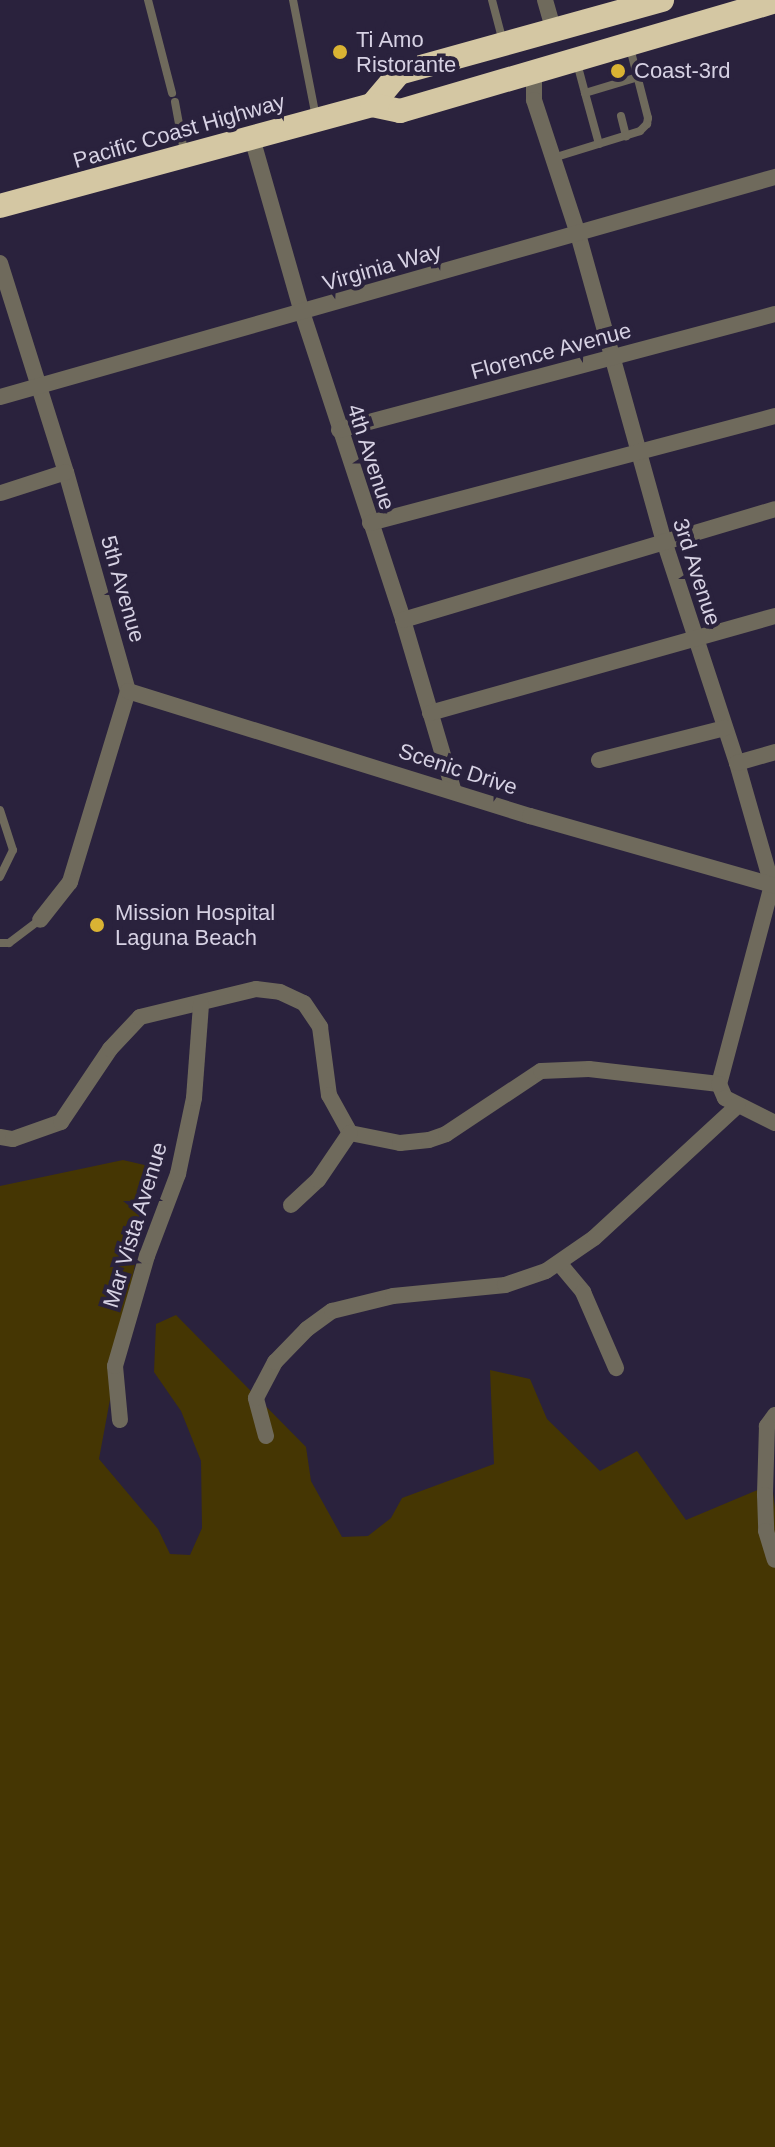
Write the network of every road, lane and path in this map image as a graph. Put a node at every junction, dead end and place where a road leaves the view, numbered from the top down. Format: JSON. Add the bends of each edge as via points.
{"nodes":[{"id":1,"x":148,"y":0,"type":"edge"},
{"id":2,"x":293,"y":0,"type":"edge"},
{"id":3,"x":492,"y":0,"type":"edge"},
{"id":4,"x":545,"y":0,"type":"edge"},
{"id":5,"x":655,"y":1,"type":"edge"},
{"id":6,"x":775,"y":1,"type":"edge"},
{"id":7,"x":554,"y":32,"type":"junction"},
{"id":8,"x":504,"y":46,"type":"junction"},
{"id":9,"x":630,"y":46,"type":"junction"},
{"id":10,"x":577,"y":61,"type":"junction"},
{"id":11,"x":523,"y":76,"type":"junction"},
{"id":12,"x":638,"y":77,"type":"junction"},
{"id":13,"x":585,"y":93,"type":"junction"},
{"id":14,"x":372,"y":105,"type":"junction"},
{"id":15,"x":621,"y":116,"type":"dead end"},
{"id":16,"x":317,"y":120,"type":"junction"},
{"id":17,"x":626,"y":136,"type":"junction"},
{"id":18,"x":252,"y":138,"type":"junction"},
{"id":19,"x":599,"y":144,"type":"junction"},
{"id":20,"x":185,"y":156,"type":"junction"},
{"id":21,"x":553,"y":158,"type":"junction"},
{"id":22,"x":775,"y":177,"type":"edge"},
{"id":23,"x":0,"y":206,"type":"edge"},
{"id":24,"x":578,"y":234,"type":"junction"},
{"id":25,"x":0,"y":263,"type":"edge"},
{"id":26,"x":302,"y":312,"type":"junction"},
{"id":27,"x":775,"y":314,"type":"edge"},
{"id":28,"x":611,"y":358,"type":"junction"},
{"id":29,"x":40,"y":387,"type":"junction"},
{"id":30,"x":0,"y":397,"type":"edge"},
{"id":31,"x":775,"y":416,"type":"edge"},
{"id":32,"x":339,"y":430,"type":"junction"},
{"id":33,"x":639,"y":454,"type":"junction"},
{"id":34,"x":66,"y":472,"type":"junction"},
{"id":35,"x":1,"y":493,"type":"edge"},
{"id":36,"x":775,"y":509,"type":"edge"},
{"id":37,"x":370,"y":523,"type":"junction"},
{"id":38,"x":664,"y":541,"type":"junction"},
{"id":39,"x":775,"y":616,"type":"edge"},
{"id":40,"x":403,"y":620,"type":"junction"},
{"id":41,"x":696,"y":639,"type":"junction"},
{"id":42,"x":128,"y":691,"type":"junction"},
{"id":43,"x":430,"y":713,"type":"junction"},
{"id":44,"x":725,"y":728,"type":"junction"},
{"id":45,"x":775,"y":752,"type":"edge"},
{"id":46,"x":599,"y":760,"type":"dead end"},
{"id":47,"x":737,"y":763,"type":"junction"},
{"id":48,"x":453,"y":789,"type":"junction"},
{"id":49,"x":0,"y":810,"type":"edge"},
{"id":50,"x":0,"y":877,"type":"edge"},
{"id":51,"x":774,"y":886,"type":"edge"},
{"id":52,"x":40,"y":920,"type":"joint"},
{"id":53,"x":0,"y":943,"type":"edge"},
{"id":54,"x":201,"y":1004,"type":"junction"},
{"id":55,"x":719,"y":1084,"type":"junction"},
{"id":56,"x":737,"y":1106,"type":"junction"},
{"id":57,"x":775,"y":1123,"type":"edge"},
{"id":58,"x":350,"y":1133,"type":"junction"},
{"id":59,"x":0,"y":1137,"type":"edge"},
{"id":60,"x":291,"y":1205,"type":"dead end"},
{"id":61,"x":559,"y":1263,"type":"junction"},
{"id":62,"x":616,"y":1368,"type":"dead end"},
{"id":63,"x":775,"y":1415,"type":"edge"},
{"id":64,"x":120,"y":1420,"type":"dead end"},
{"id":65,"x":266,"y":1436,"type":"dead end"},
{"id":66,"x":775,"y":1560,"type":"edge"}],
"edges":[{"from":1,"to":20,"type":"lane"},
{"from":2,"to":16,"type":"lane"},
{"from":3,"to":8,"type":"lane"},
{"from":4,"to":7,"type":"street"},
{"from":5,"to":7,"type":"highway"},
{"from":5,"to":11,"type":"highway","via":[[664,9],[657,16],[551,49]]},
{"from":6,"to":9,"type":"highway","name":"Pacific Coast Highway"},
{"from":7,"to":8,"type":"highway"},
{"from":8,"to":11,"type":"highway"},
{"from":8,"to":14,"type":"highway","via":[[399,73]]},
{"from":9,"to":10,"type":"highway","name":"Pacific Coast Highway"},
{"from":9,"to":12,"type":"lane"},
{"from":10,"to":11,"type":"highway","name":"Pacific Coast Highway"},
{"from":10,"to":13,"type":"lane"},
{"from":11,"to":14,"type":"highway","name":"Pacific Coast Highway","via":[[400,111]]},
{"from":11,"to":21,"type":"street","name":"3rd Avenue"},
{"from":12,"to":13,"type":"lane"},
{"from":12,"to":17,"type":"lane","via":[[648,118],[644,128]]},
{"from":13,"to":19,"type":"lane"},
{"from":14,"to":16,"type":"highway","name":"Pacific Coast Highway"},
{"from":15,"to":17,"type":"lane"},
{"from":16,"to":18,"type":"highway","name":"Pacific Coast Highway"},
{"from":17,"to":19,"type":"lane"},
{"from":18,"to":20,"type":"highway","name":"Pacific Coast Highway"},
{"from":18,"to":26,"type":"street","name":"4th Avenue"},
{"from":19,"to":21,"type":"lane"},
{"from":20,"to":23,"type":"highway","name":"Pacific Coast Highway"},
{"from":21,"to":24,"type":"street","name":"3rd Avenue"},
{"from":22,"to":24,"type":"street","name":"Virginia Way"},
{"from":24,"to":26,"type":"street","name":"Virginia Way"},
{"from":24,"to":28,"type":"street","name":"3rd Avenue"},
{"from":25,"to":29,"type":"street","name":"5th Avenue"},
{"from":26,"to":29,"type":"street","name":"Virginia Way"},
{"from":26,"to":32,"type":"street","name":"4th Avenue"},
{"from":27,"to":28,"type":"street","name":"Florence Avenue"},
{"from":28,"to":32,"type":"street","name":"Florence Avenue"},
{"from":28,"to":33,"type":"street","name":"3rd Avenue"},
{"from":29,"to":30,"type":"street","name":"Virginia Way"},
{"from":29,"to":34,"type":"street","name":"5th Avenue"},
{"from":31,"to":33,"type":"street"},
{"from":32,"to":37,"type":"street","name":"4th Avenue"},
{"from":33,"to":37,"type":"street"},
{"from":33,"to":38,"type":"street","name":"3rd Avenue"},
{"from":34,"to":35,"type":"street"},
{"from":34,"to":42,"type":"street","name":"5th Avenue"},
{"from":36,"to":38,"type":"street"},
{"from":37,"to":40,"type":"street","name":"4th Avenue"},
{"from":38,"to":40,"type":"street"},
{"from":38,"to":41,"type":"street","name":"3rd Avenue"},
{"from":39,"to":41,"type":"street"},
{"from":40,"to":43,"type":"street","name":"4th Avenue"},
{"from":41,"to":43,"type":"street"},
{"from":41,"to":44,"type":"street","name":"3rd Avenue"},
{"from":42,"to":48,"type":"street","name":"Scenic Drive"},
{"from":42,"to":52,"type":"street","via":[[70,882]]},
{"from":43,"to":48,"type":"street","name":"4th Avenue"},
{"from":44,"to":46,"type":"street"},
{"from":44,"to":47,"type":"street","name":"3rd Avenue"},
{"from":45,"to":47,"type":"street"},
{"from":47,"to":51,"type":"street","name":"3rd Avenue"},
{"from":48,"to":51,"type":"street","name":"Scenic Drive"},
{"from":49,"to":50,"type":"lane","via":[[13,850]]},
{"from":51,"to":55,"type":"street"},
{"from":52,"to":53,"type":"lane","via":[[9,943]]},
{"from":54,"to":58,"type":"street","via":[[256,989],[304,1003],[320,1027],[329,1095]]},
{"from":54,"to":59,"type":"street","via":[[140,1017],[110,1049],[61,1122],[13,1139]]},
{"from":54,"to":64,"type":"street","name":"Mar Vista Avenue","via":[[194,1098],[178,1174],[115,1366]]},
{"from":55,"to":56,"type":"street","via":[[725,1098]]},
{"from":55,"to":58,"type":"street","via":[[639,1072],[541,1071],[429,1140],[400,1143]]},
{"from":56,"to":57,"type":"street"},
{"from":56,"to":61,"type":"street","via":[[594,1238]]},
{"from":58,"to":60,"type":"street","via":[[318,1180]]},
{"from":61,"to":62,"type":"street","via":[[583,1292]]},
{"from":61,"to":65,"type":"street","via":[[505,1285],[393,1296],[332,1311],[275,1362],[256,1398]]},
{"from":63,"to":66,"type":"street","via":[[767,1426],[765,1495],[766,1531]]}]}
